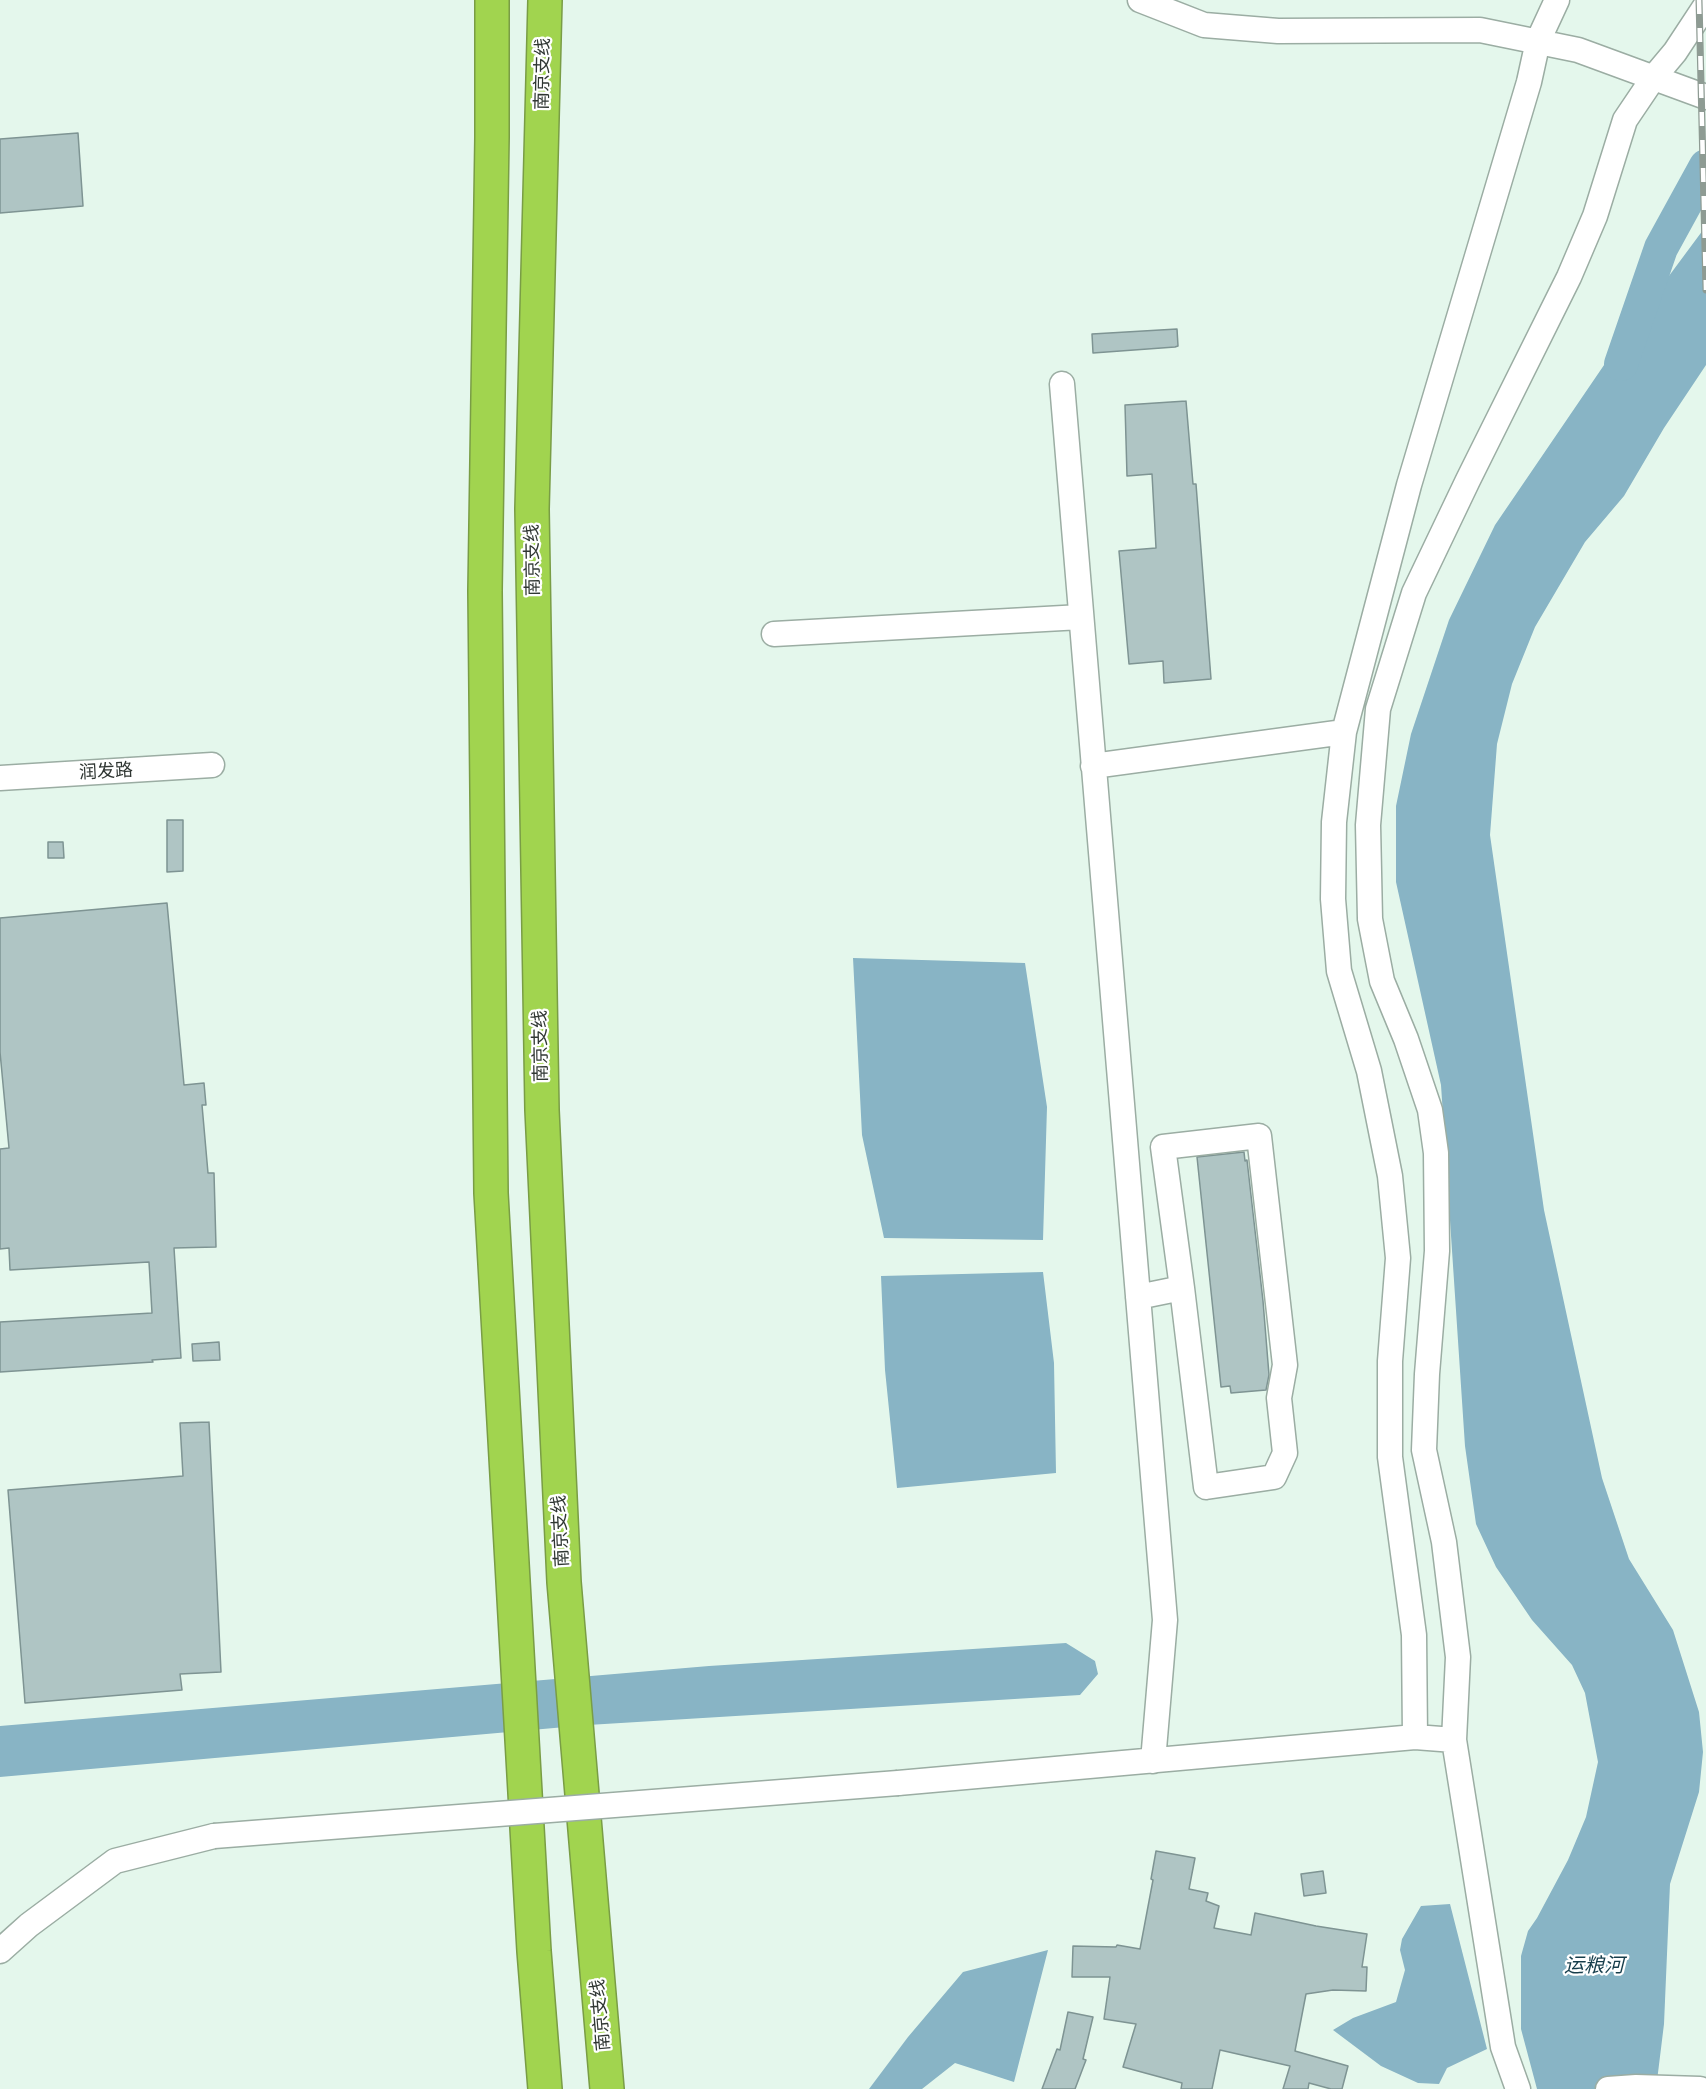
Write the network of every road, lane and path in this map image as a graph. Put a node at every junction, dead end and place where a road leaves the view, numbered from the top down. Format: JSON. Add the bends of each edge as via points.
{"nodes":[{"id":1,"x":492,"y":0,"type":"edge"},
{"id":2,"x":545,"y":0,"type":"edge"},
{"id":3,"x":1140,"y":0,"type":"edge"},
{"id":4,"x":1557,"y":0,"type":"edge"},
{"id":5,"x":1706,"y":5,"type":"edge"},
{"id":6,"x":1538,"y":41,"type":"junction"},
{"id":7,"x":1658,"y":78,"type":"junction"},
{"id":8,"x":1706,"y":97,"type":"edge"},
{"id":9,"x":1062,"y":384,"type":"dead end"},
{"id":10,"x":1081,"y":616,"type":"junction"},
{"id":11,"x":774,"y":634,"type":"dead end"},
{"id":12,"x":1344,"y":732,"type":"junction"},
{"id":13,"x":212,"y":765,"type":"dead end"},
{"id":14,"x":1094,"y":766,"type":"junction"},
{"id":15,"x":0,"y":778,"type":"edge"},
{"id":16,"x":1182,"y":1288,"type":"junction"},
{"id":17,"x":1138,"y":1297,"type":"junction"},
{"id":18,"x":1416,"y":1737,"type":"junction"},
{"id":19,"x":1454,"y":1740,"type":"junction"},
{"id":20,"x":1153,"y":1761,"type":"junction"},
{"id":21,"x":0,"y":1951,"type":"edge"},
{"id":22,"x":545,"y":2089,"type":"edge"},
{"id":23,"x":607,"y":2089,"type":"edge"},
{"id":24,"x":1518,"y":2089,"type":"edge"},
{"id":25,"x":1608,"y":2089,"type":"edge"},
{"id":26,"x":1700,"y":2089,"type":"edge"}],
"edges":[{"from":1,"to":22,"type":"highway","via":[[485,591],[491,1193]]},
{"from":2,"to":23,"type":"highway","name":"南京支线","via":[[532,509],[542,1110],[564,1582]]},
{"from":3,"to":6,"type":"street","via":[[1204,24],[1278,31],[1480,30]]},
{"from":4,"to":6,"type":"street"},
{"from":5,"to":7,"type":"street"},
{"from":6,"to":7,"type":"street","via":[[1578,50]]},
{"from":6,"to":12,"type":"street","via":[[1409,485]]},
{"from":7,"to":8,"type":"street"},
{"from":7,"to":19,"type":"street","via":[[1625,120],[1595,216],[1569,278],[1414,593],[1378,709],[1368,825],[1370,919],[1382,981],[1430,1110],[1436,1153],[1437,1251],[1424,1450],[1444,1542],[1458,1657]]},
{"from":9,"to":10,"type":"street"},
{"from":10,"to":11,"type":"street"},
{"from":10,"to":14,"type":"street"},
{"from":12,"to":14,"type":"street"},
{"from":12,"to":18,"type":"street","via":[[1334,822],[1333,899],[1339,970],[1369,1071],[1391,1188],[1398,1258],[1389,1361],[1390,1457],[1414,1635]]},
{"from":13,"to":15,"type":"street","name":"润发路"},
{"from":14,"to":17,"type":"street"},
{"from":16,"to":16,"type":"street","via":[[1206,1487],[1274,1477],[1285,1453],[1279,1398],[1285,1365],[1259,1136],[1163,1147]]},
{"from":16,"to":17,"type":"street"},
{"from":17,"to":20,"type":"street","via":[[1164,1620]]},
{"from":18,"to":19,"type":"street"},
{"from":18,"to":20,"type":"street"},
{"from":19,"to":24,"type":"street","via":[[1503,2047]]},
{"from":20,"to":21,"type":"street","bridge":true,"via":[[214,1836],[115,1861],[29,1924]]},
{"from":25,"to":26,"type":"street"}]}
